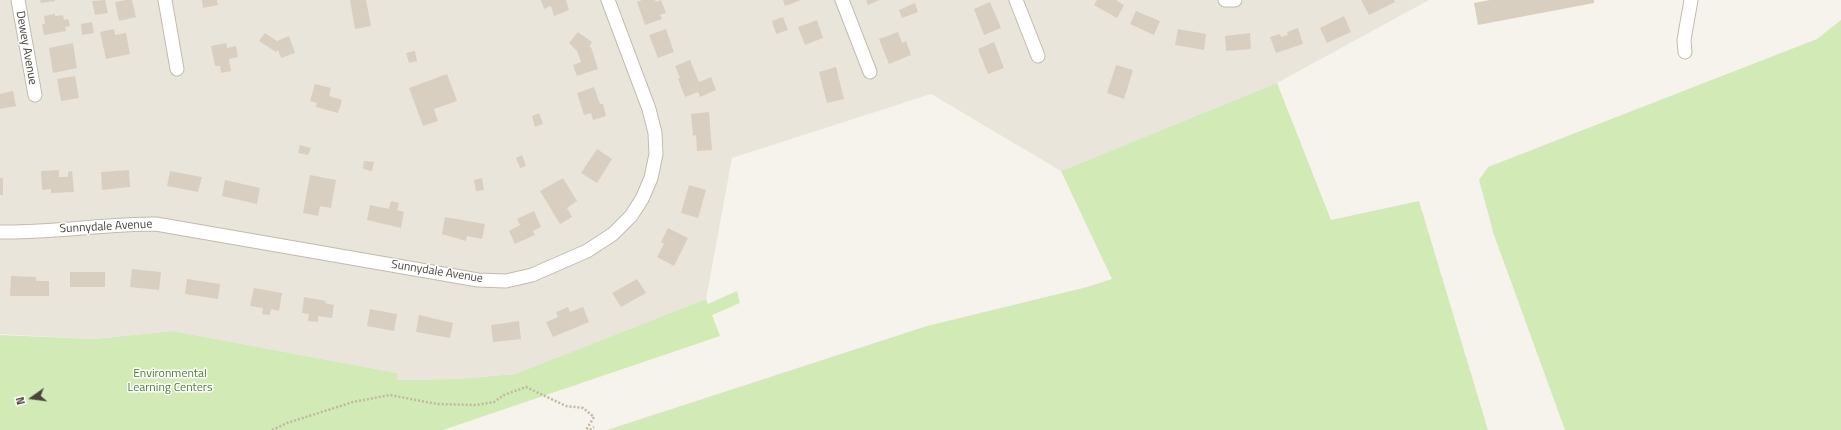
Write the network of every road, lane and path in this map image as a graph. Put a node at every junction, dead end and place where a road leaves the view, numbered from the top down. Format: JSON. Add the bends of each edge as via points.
{"nodes":[{"id":1,"x":18,"y":0,"type":"edge"},
{"id":2,"x":165,"y":0,"type":"edge"},
{"id":3,"x":608,"y":0,"type":"edge"},
{"id":4,"x":842,"y":0,"type":"edge"},
{"id":5,"x":1016,"y":0,"type":"edge"},
{"id":6,"x":1225,"y":0,"type":"edge"},
{"id":7,"x":1235,"y":0,"type":"edge"},
{"id":8,"x":1691,"y":0,"type":"edge"},
{"id":9,"x":1685,"y":52,"type":"dead end"},
{"id":10,"x":1038,"y":56,"type":"dead end"},
{"id":11,"x":177,"y":69,"type":"dead end"},
{"id":12,"x":870,"y":72,"type":"dead end"},
{"id":13,"x":35,"y":95,"type":"dead end"},
{"id":14,"x":0,"y":232,"type":"edge"},
{"id":15,"x":594,"y":427,"type":"dead end"},
{"id":16,"x":272,"y":430,"type":"edge"},
{"id":17,"x":586,"y":430,"type":"edge"},
{"id":18,"x":590,"y":430,"type":"edge"}],
"edges":[{"from":1,"to":13,"type":"street","name":"Dewey Avenue"},
{"from":2,"to":11,"type":"street"},
{"from":3,"to":14,"type":"street","name":"Sunnydale Avenue","via":[[649,109],[655,133],[656,154],[651,178],[631,216],[613,234],[587,251],[532,276],[506,281],[478,280],[156,224],[23,233]]},
{"from":4,"to":12,"type":"street"},
{"from":5,"to":10,"type":"street"},
{"from":6,"to":7,"type":"street"},
{"from":8,"to":9,"type":"street","via":[[1684,40]]},
{"from":15,"to":18,"type":"path"},
{"from":16,"to":17,"type":"path","via":[[353,402],[390,395],[437,404],[476,405],[494,402],[504,395],[526,387],[566,406],[583,408],[594,418]]}]}
